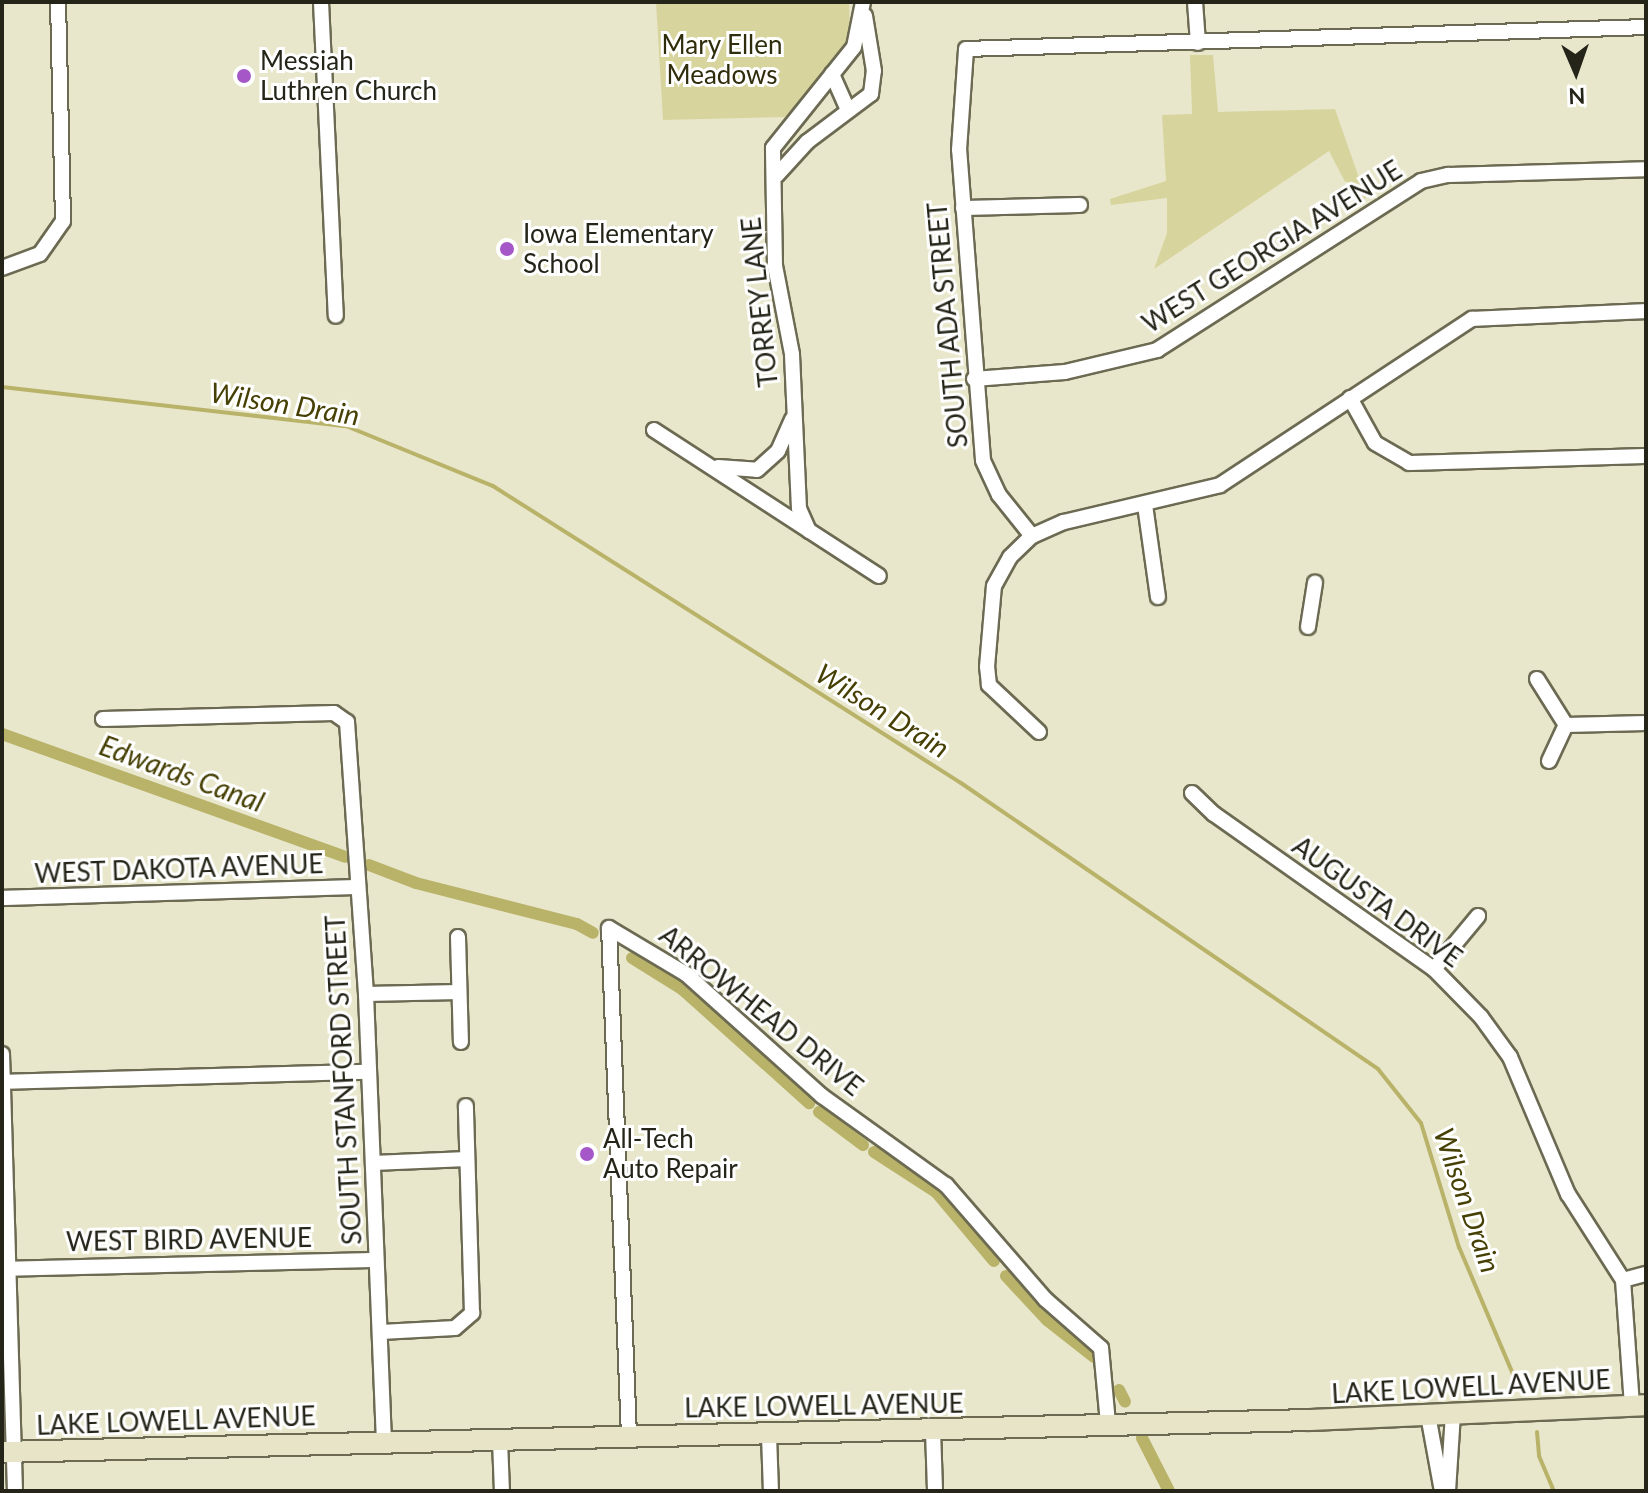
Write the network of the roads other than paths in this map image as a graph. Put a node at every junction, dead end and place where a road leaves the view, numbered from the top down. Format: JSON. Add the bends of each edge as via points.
{"nodes":[{"id":1,"x":58,"y":2,"type":"edge"},
{"id":2,"x":321,"y":2,"type":"edge"},
{"id":3,"x":1195,"y":2,"type":"edge"},
{"id":4,"x":863,"y":7,"type":"edge"},
{"id":5,"x":1646,"y":27,"type":"edge"},
{"id":6,"x":1198,"y":43,"type":"junction"},
{"id":7,"x":832,"y":74,"type":"junction"},
{"id":8,"x":847,"y":108,"type":"junction"},
{"id":9,"x":1646,"y":169,"type":"edge"},
{"id":10,"x":777,"y":175,"type":"junction"},
{"id":11,"x":1080,"y":205,"type":"dead end"},
{"id":12,"x":963,"y":208,"type":"junction"},
{"id":13,"x":2,"y":268,"type":"edge"},
{"id":14,"x":1646,"y":311,"type":"edge"},
{"id":15,"x":336,"y":316,"type":"dead end"},
{"id":16,"x":974,"y":379,"type":"junction"},
{"id":17,"x":1350,"y":398,"type":"junction"},
{"id":18,"x":795,"y":410,"type":"junction"},
{"id":19,"x":654,"y":430,"type":"dead end"},
{"id":20,"x":1646,"y":456,"type":"edge"},
{"id":21,"x":706,"y":464,"type":"junction"},
{"id":22,"x":1145,"y":505,"type":"junction"},
{"id":23,"x":809,"y":531,"type":"junction"},
{"id":24,"x":1032,"y":536,"type":"junction"},
{"id":25,"x":879,"y":576,"type":"dead end"},
{"id":26,"x":1315,"y":583,"type":"dead end"},
{"id":27,"x":1158,"y":597,"type":"dead end"},
{"id":28,"x":1308,"y":627,"type":"dead end"},
{"id":29,"x":1537,"y":679,"type":"dead end"},
{"id":30,"x":103,"y":719,"type":"dead end"},
{"id":31,"x":1646,"y":723,"type":"edge"},
{"id":32,"x":1566,"y":725,"type":"junction"},
{"id":33,"x":1039,"y":732,"type":"dead end"},
{"id":34,"x":1549,"y":761,"type":"dead end"},
{"id":35,"x":1192,"y":793,"type":"dead end"},
{"id":36,"x":357,"y":887,"type":"junction"},
{"id":37,"x":2,"y":898,"type":"edge"},
{"id":38,"x":1478,"y":916,"type":"dead end"},
{"id":39,"x":458,"y":937,"type":"dead end"},
{"id":40,"x":1434,"y":969,"type":"junction"},
{"id":41,"x":459,"y":992,"type":"junction"},
{"id":42,"x":366,"y":994,"type":"junction"},
{"id":43,"x":461,"y":1042,"type":"dead end"},
{"id":44,"x":2,"y":1054,"type":"edge"},
{"id":45,"x":369,"y":1072,"type":"junction"},
{"id":46,"x":2,"y":1082,"type":"edge"},
{"id":47,"x":466,"y":1106,"type":"dead end"},
{"id":48,"x":466,"y":1159,"type":"junction"},
{"id":49,"x":374,"y":1163,"type":"junction"},
{"id":50,"x":376,"y":1260,"type":"junction"},
{"id":51,"x":5,"y":1269,"type":"edge"},
{"id":52,"x":1646,"y":1274,"type":"edge"},
{"id":53,"x":1623,"y":1280,"type":"junction"},
{"id":54,"x":381,"y":1332,"type":"junction"},
{"id":55,"x":1639,"y":1405,"type":"edge"},
{"id":56,"x":1453,"y":1414,"type":"junction"},
{"id":57,"x":1428,"y":1415,"type":"junction"},
{"id":58,"x":1108,"y":1424,"type":"junction"},
{"id":59,"x":933,"y":1430,"type":"junction"},
{"id":60,"x":769,"y":1435,"type":"junction"},
{"id":61,"x":629,"y":1436,"type":"junction"},
{"id":62,"x":500,"y":1440,"type":"junction"},
{"id":63,"x":384,"y":1441,"type":"junction"},
{"id":64,"x":7,"y":1452,"type":"edge"},
{"id":65,"x":15,"y":1491,"type":"edge"},
{"id":66,"x":502,"y":1491,"type":"edge"},
{"id":67,"x":771,"y":1491,"type":"edge"},
{"id":68,"x":935,"y":1491,"type":"edge"},
{"id":69,"x":1445,"y":1491,"type":"edge"}],
"edges":[{"from":1,"to":13,"type":"street","via":[[63,221],[40,254]]},
{"from":2,"to":15,"type":"street"},
{"from":3,"to":6,"type":"street"},
{"from":4,"to":7,"type":"street","name":"TORREY LANE","via":[[854,47]]},
{"from":4,"to":8,"type":"street","via":[[874,87]]},
{"from":5,"to":6,"type":"street"},
{"from":6,"to":12,"type":"street","name":"SOUTH ADA STREET","via":[[1049,42],[966,49],[959,150]]},
{"from":7,"to":8,"type":"street"},
{"from":7,"to":10,"type":"street","name":"TORREY LANE","via":[[773,148]]},
{"from":8,"to":10,"type":"street"},
{"from":9,"to":16,"type":"street","name":"WEST GEORGIA AVENUE","via":[[1448,175],[1421,181],[1157,350],[1065,372]]},
{"from":10,"to":18,"type":"street","name":"TORREY LANE","via":[[774,255],[792,354]]},
{"from":11,"to":12,"type":"street"},
{"from":12,"to":16,"type":"street","name":"SOUTH ADA STREET"},
{"from":14,"to":17,"type":"street","via":[[1472,319]]},
{"from":16,"to":24,"type":"street","name":"SOUTH ADA STREET","via":[[983,460],[999,495]]},
{"from":17,"to":20,"type":"street","via":[[1375,443],[1409,463]]},
{"from":17,"to":22,"type":"street","via":[[1220,485]]},
{"from":18,"to":21,"type":"street","via":[[778,451],[757,470]]},
{"from":18,"to":23,"type":"street","name":"TORREY LANE","via":[[799,509]]},
{"from":19,"to":21,"type":"street"},
{"from":21,"to":23,"type":"street"},
{"from":22,"to":24,"type":"street","via":[[1064,522]]},
{"from":22,"to":27,"type":"street"},
{"from":23,"to":25,"type":"street"},
{"from":24,"to":33,"type":"street","via":[[1010,557],[994,586],[987,632],[989,685]]},
{"from":26,"to":28,"type":"street"},
{"from":29,"to":32,"type":"street"},
{"from":30,"to":36,"type":"street","name":"SOUTH STANFORD STREET","via":[[345,717]]},
{"from":31,"to":32,"type":"street"},
{"from":32,"to":34,"type":"street"},
{"from":35,"to":40,"type":"street","name":"AUGUSTA DRIVE","via":[[1214,814]]},
{"from":36,"to":37,"type":"street","name":"WEST DAKOTA AVENUE"},
{"from":36,"to":42,"type":"street","name":"SOUTH STANFORD STREET"},
{"from":38,"to":40,"type":"street"},
{"from":39,"to":41,"type":"street"},
{"from":40,"to":53,"type":"street","name":"AUGUSTA DRIVE","via":[[1481,1017],[1510,1057],[1568,1194]]},
{"from":41,"to":42,"type":"street"},
{"from":41,"to":43,"type":"street"},
{"from":42,"to":45,"type":"street","name":"SOUTH STANFORD STREET"},
{"from":44,"to":46,"type":"street"},
{"from":45,"to":46,"type":"street"},
{"from":45,"to":49,"type":"street","name":"SOUTH STANFORD STREET"},
{"from":46,"to":51,"type":"street"},
{"from":47,"to":48,"type":"street"},
{"from":48,"to":49,"type":"street"},
{"from":48,"to":54,"type":"street","via":[[472,1313],[455,1328]]},
{"from":49,"to":50,"type":"street","name":"SOUTH STANFORD STREET"},
{"from":50,"to":51,"type":"street","name":"WEST BIRD AVENUE"},
{"from":50,"to":54,"type":"street","name":"SOUTH STANFORD STREET"},
{"from":51,"to":64,"type":"street"},
{"from":52,"to":53,"type":"street"},
{"from":53,"to":55,"type":"street","name":"AUGUSTA DRIVE"},
{"from":54,"to":63,"type":"street","name":"SOUTH STANFORD STREET"},
{"from":55,"to":56,"type":"main road","name":"LAKE LOWELL AVENUE"},
{"from":56,"to":57,"type":"main road","name":"LAKE LOWELL AVENUE"},
{"from":56,"to":69,"type":"street"},
{"from":57,"to":58,"type":"main road","name":"LAKE LOWELL AVENUE"},
{"from":57,"to":69,"type":"street"},
{"from":58,"to":59,"type":"main road","name":"LAKE LOWELL AVENUE"},
{"from":58,"to":61,"type":"street","name":"ARROWHEAD DRIVE","via":[[1101,1348],[1045,1299],[946,1185],[822,1096],[686,974],[609,928]]},
{"from":59,"to":60,"type":"main road","name":"LAKE LOWELL AVENUE"},
{"from":59,"to":68,"type":"street"},
{"from":60,"to":61,"type":"main road","name":"LAKE LOWELL AVENUE"},
{"from":60,"to":67,"type":"street"},
{"from":61,"to":62,"type":"main road","name":"LAKE LOWELL AVENUE"},
{"from":62,"to":63,"type":"main road","name":"LAKE LOWELL AVENUE"},
{"from":62,"to":66,"type":"street"},
{"from":63,"to":64,"type":"main road","name":"LAKE LOWELL AVENUE"},
{"from":64,"to":65,"type":"street"}]}
